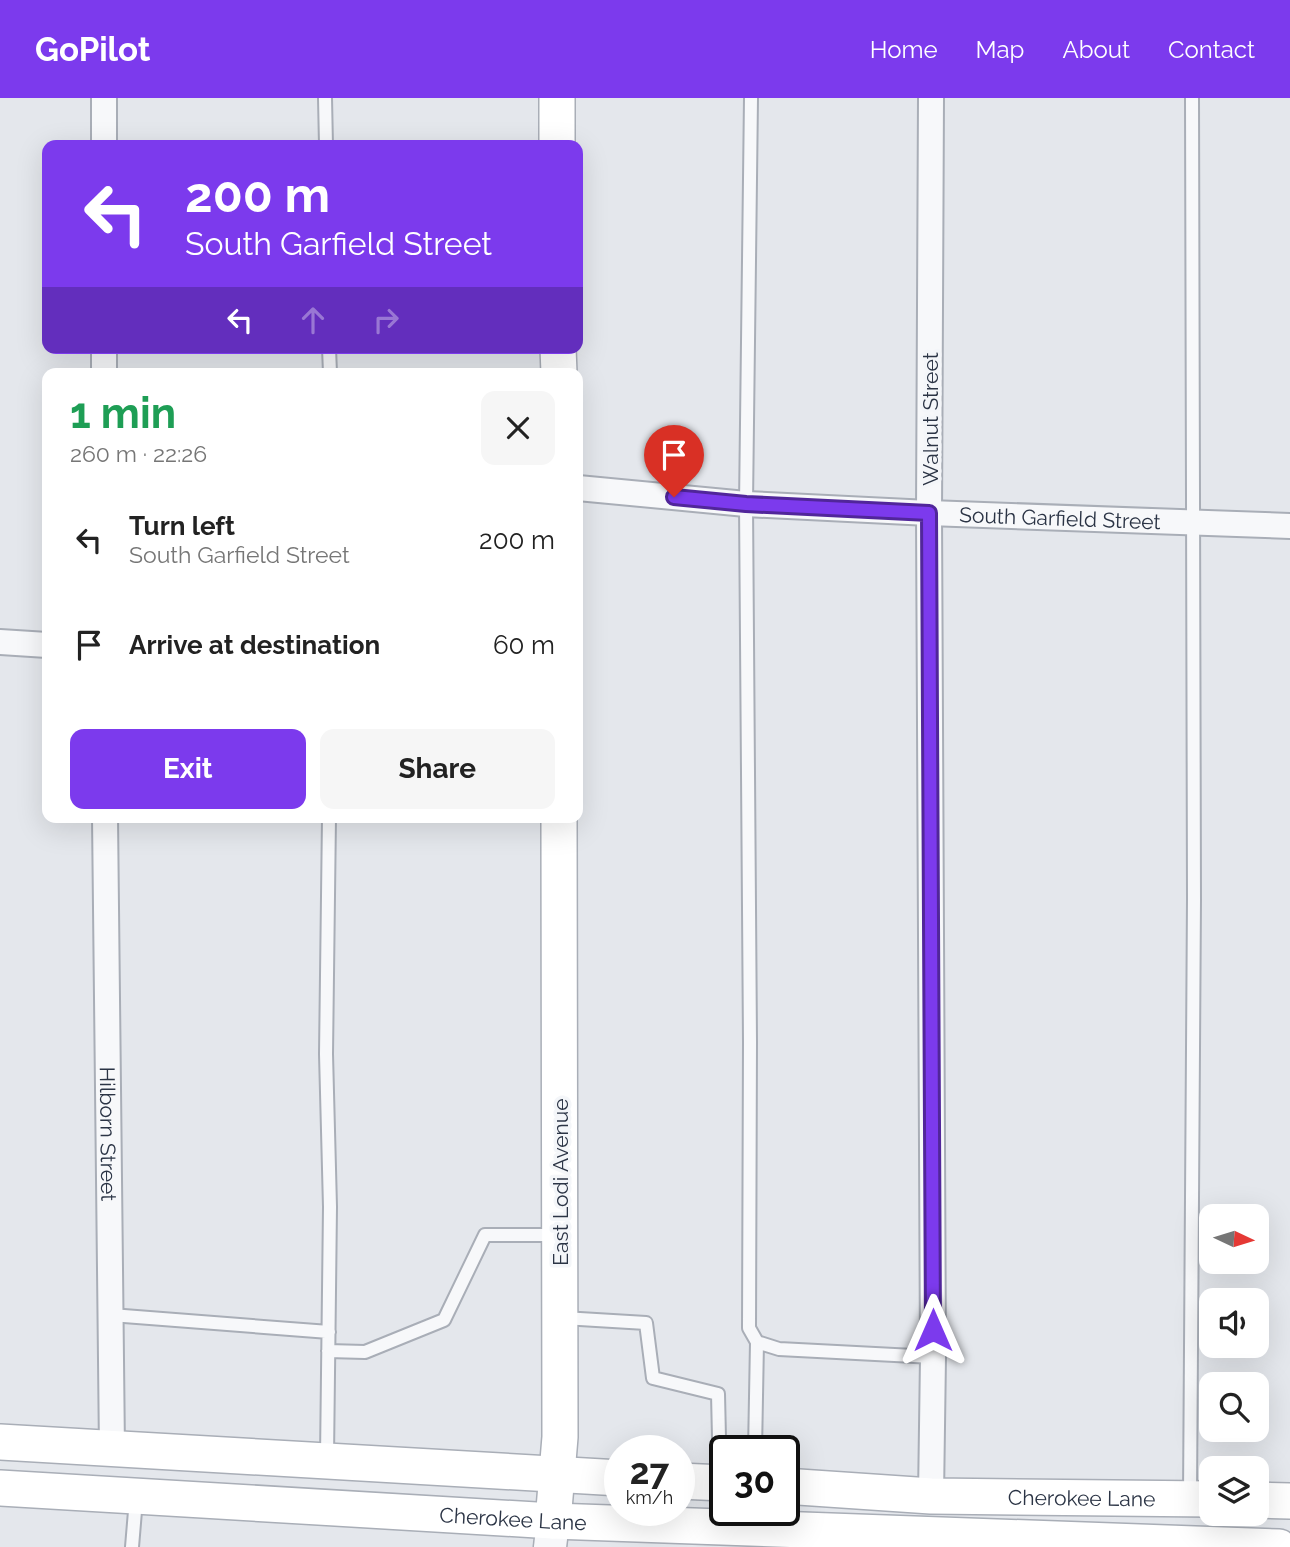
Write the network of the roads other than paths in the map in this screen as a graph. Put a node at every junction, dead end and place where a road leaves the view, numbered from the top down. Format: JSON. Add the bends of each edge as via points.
{"nodes":[{"id":1,"x":104,"y":98,"type":"edge"},
{"id":2,"x":325,"y":98,"type":"edge"},
{"id":3,"x":556,"y":98,"type":"edge"},
{"id":4,"x":751,"y":98,"type":"edge"},
{"id":5,"x":931,"y":98,"type":"edge"},
{"id":6,"x":1192,"y":98,"type":"edge"},
{"id":7,"x":104,"y":140,"type":"edge"},
{"id":8,"x":326,"y":140,"type":"edge"},
{"id":9,"x":557,"y":140,"type":"edge"},
{"id":10,"x":583,"y":488,"type":"edge"},
{"id":11,"x":746,"y":504,"type":"junction"},
{"id":12,"x":929,"y":513,"type":"junction"},
{"id":13,"x":1192,"y":522,"type":"junction"},
{"id":14,"x":1290,"y":526,"type":"edge"},
{"id":15,"x":0,"y":642,"type":"edge"},
{"id":16,"x":42,"y":645,"type":"edge"},
{"id":17,"x":105,"y":823,"type":"edge"},
{"id":18,"x":329,"y":823,"type":"edge"},
{"id":19,"x":559,"y":823,"type":"edge"},
{"id":20,"x":560,"y":1236,"type":"junction"},
{"id":21,"x":111,"y":1315,"type":"junction"},
{"id":22,"x":560,"y":1318,"type":"junction"},
{"id":23,"x":328,"y":1332,"type":"junction"},
{"id":24,"x":757,"y":1342,"type":"junction"},
{"id":25,"x":328,"y":1351,"type":"junction"},
{"id":26,"x":933,"y":1357,"type":"junction"},
{"id":27,"x":720,"y":1435,"type":"edge"},
{"id":28,"x":755,"y":1435,"type":"edge"},
{"id":29,"x":0,"y":1442,"type":"edge"},
{"id":30,"x":112,"y":1450,"type":"junction"},
{"id":31,"x":1201,"y":1456,"type":"edge"},
{"id":32,"x":327,"y":1462,"type":"junction"},
{"id":33,"x":558,"y":1476,"type":"junction"},
{"id":34,"x":604,"y":1477,"type":"edge"},
{"id":35,"x":800,"y":1487,"type":"edge"},
{"id":36,"x":0,"y":1488,"type":"edge"},
{"id":37,"x":136,"y":1495,"type":"junction"},
{"id":38,"x":931,"y":1496,"type":"junction"},
{"id":39,"x":1199,"y":1499,"type":"edge"},
{"id":40,"x":1269,"y":1500,"type":"edge"},
{"id":41,"x":1290,"y":1501,"type":"edge"},
{"id":42,"x":552,"y":1534,"type":"edge"},
{"id":43,"x":795,"y":1539,"type":"edge"},
{"id":44,"x":940,"y":1541,"type":"edge"},
{"id":45,"x":1016,"y":1542,"type":"edge"},
{"id":46,"x":1080,"y":1543,"type":"edge"},
{"id":47,"x":1159,"y":1544,"type":"edge"},
{"id":48,"x":132,"y":1547,"type":"edge"},
{"id":49,"x":1279,"y":1547,"type":"edge"}],
"edges":[{"from":1,"to":7,"type":"street"},
{"from":2,"to":8,"type":"lane"},
{"from":3,"to":9,"type":"main road"},
{"from":4,"to":11,"type":"lane"},
{"from":5,"to":12,"type":"street","name":"Walnut Street"},
{"from":6,"to":13,"type":"lane"},
{"from":10,"to":11,"type":"street","name":"South Garfield Street"},
{"from":11,"to":12,"type":"street","name":"South Garfield Street"},
{"from":11,"to":24,"type":"lane","via":[[749,1328]]},
{"from":12,"to":13,"type":"street","name":"South Garfield Street"},
{"from":12,"to":26,"type":"street","name":"Walnut Street"},
{"from":13,"to":14,"type":"street","name":"South Garfield Street"},
{"from":13,"to":31,"type":"lane"},
{"from":15,"to":16,"type":"street"},
{"from":17,"to":21,"type":"street","name":"Hilborn Street"},
{"from":18,"to":23,"type":"lane"},
{"from":19,"to":20,"type":"main road","name":"East Lodi Avenue"},
{"from":20,"to":22,"type":"main road","name":"East Lodi Avenue"},
{"from":20,"to":25,"type":"lane","via":[[485,1235],[444,1320],[365,1352]]},
{"from":21,"to":23,"type":"lane"},
{"from":21,"to":30,"type":"street","name":"Hilborn Street"},
{"from":22,"to":27,"type":"lane","via":[[646,1323],[653,1378],[718,1394]]},
{"from":22,"to":33,"type":"main road","name":"East Lodi Avenue"},
{"from":23,"to":25,"type":"lane"},
{"from":24,"to":26,"type":"lane","via":[[779,1349]]},
{"from":24,"to":28,"type":"lane"},
{"from":25,"to":32,"type":"lane"},
{"from":26,"to":38,"type":"street","name":"Walnut Street"},
{"from":29,"to":30,"type":"main road"},
{"from":30,"to":32,"type":"main road"},
{"from":32,"to":33,"type":"main road"},
{"from":33,"to":34,"type":"main road"},
{"from":33,"to":42,"type":"main road","name":"East Lodi Avenue"},
{"from":35,"to":38,"type":"main road","name":"Cherokee Lane"},
{"from":36,"to":37,"type":"main road","name":"Cherokee Lane"},
{"from":37,"to":42,"type":"main road","name":"Cherokee Lane"},
{"from":37,"to":48,"type":"lane"},
{"from":38,"to":39,"type":"main road","name":"Cherokee Lane"},
{"from":40,"to":41,"type":"main road"},
{"from":42,"to":43,"type":"main road","name":"Cherokee Lane","via":[[708,1532]]},
{"from":43,"to":44,"type":"main road","name":"Cherokee Lane"},
{"from":44,"to":45,"type":"main road","name":"Cherokee Lane"},
{"from":45,"to":46,"type":"main road","name":"Cherokee Lane"},
{"from":46,"to":47,"type":"main road","name":"Cherokee Lane"},
{"from":47,"to":49,"type":"main road","name":"Cherokee Lane"}]}
